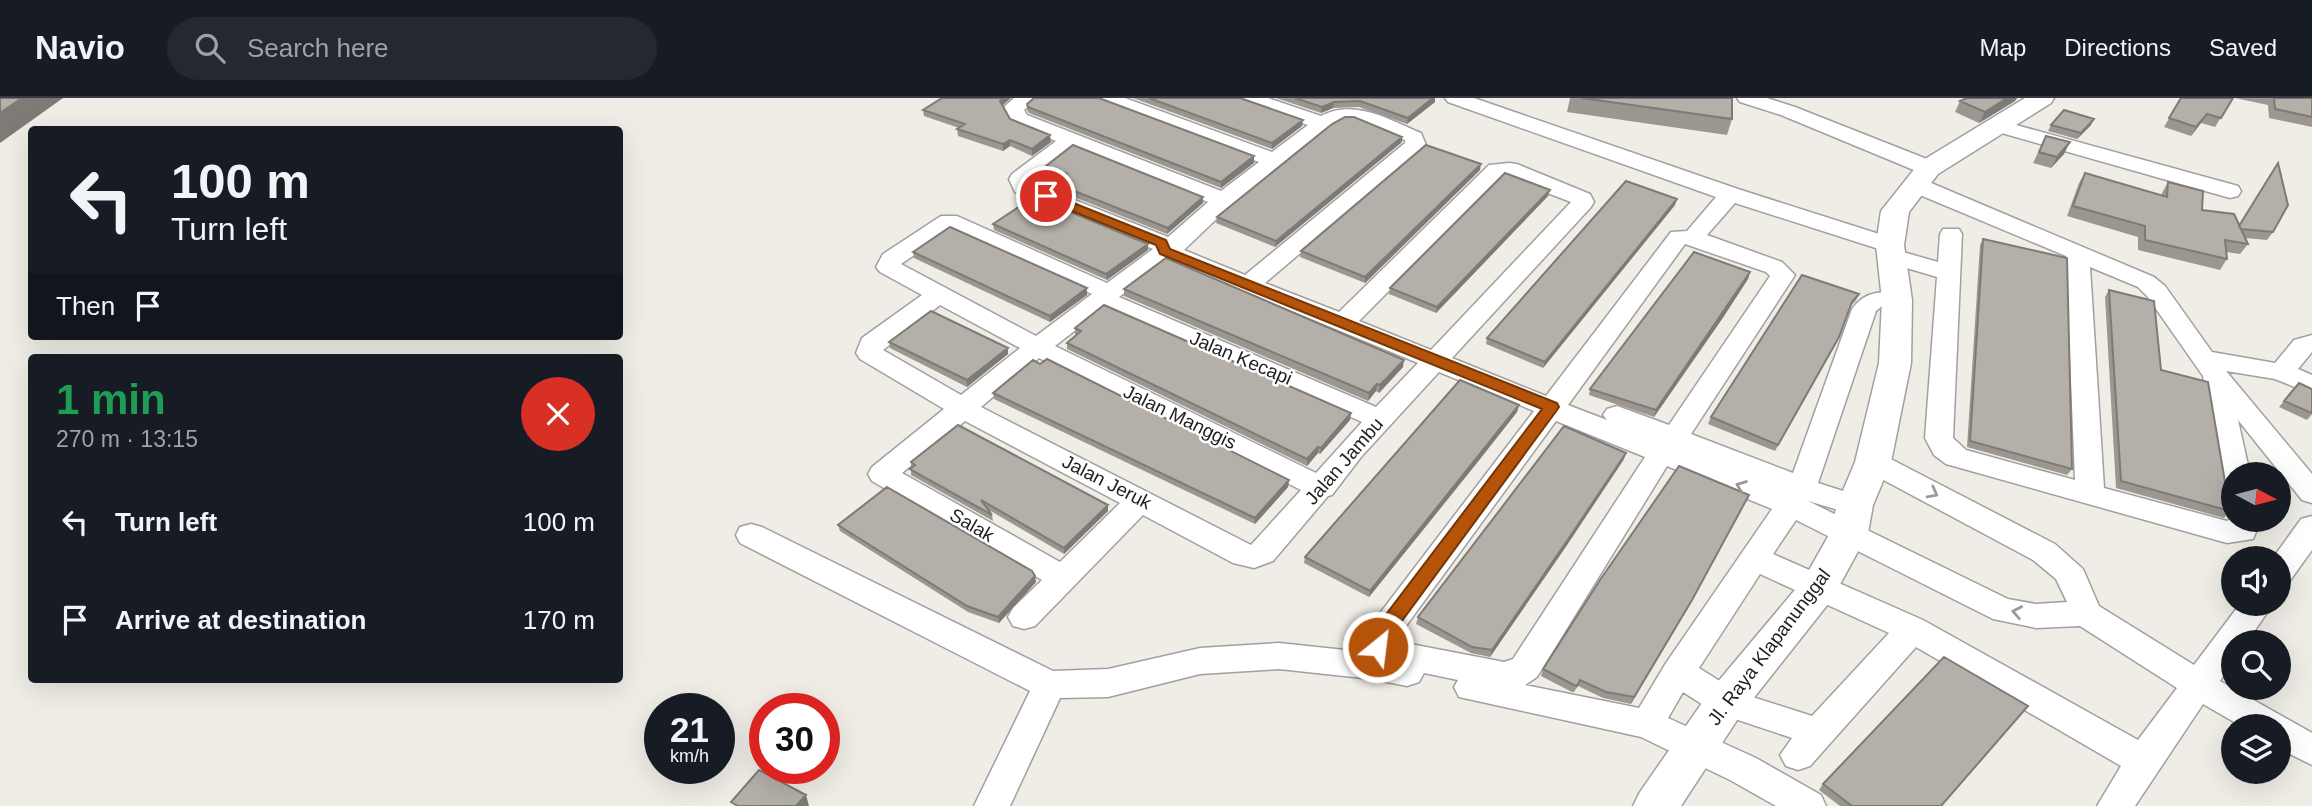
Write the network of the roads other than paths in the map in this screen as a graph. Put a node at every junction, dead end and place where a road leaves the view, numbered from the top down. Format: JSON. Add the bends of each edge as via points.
{"nodes":[{"id":1,"x":1027,"y":98,"type":"edge"},
{"id":2,"x":1107,"y":98,"type":"edge"},
{"id":3,"x":1248,"y":98,"type":"edge"},
{"id":4,"x":1455,"y":98,"type":"edge"},
{"id":5,"x":1747,"y":98,"type":"edge"},
{"id":6,"x":2042,"y":98,"type":"edge"},
{"id":7,"x":1323,"y":123,"type":"junction"},
{"id":8,"x":1998,"y":126,"type":"junction"},
{"id":9,"x":1070,"y":140,"type":"junction"},
{"id":10,"x":1274,"y":160,"type":"junction"},
{"id":11,"x":1922,"y":177,"type":"junction"},
{"id":12,"x":2230,"y":191,"type":"dead end"},
{"id":13,"x":1730,"y":194,"type":"junction"},
{"id":14,"x":1223,"y":200,"type":"junction"},
{"id":15,"x":1951,"y":234,"type":"dead end"},
{"id":16,"x":1693,"y":238,"type":"junction"},
{"id":17,"x":1167,"y":246,"type":"junction"},
{"id":18,"x":1891,"y":250,"type":"junction"},
{"id":19,"x":2077,"y":252,"type":"junction"},
{"id":20,"x":1950,"y":273,"type":"junction"},
{"id":21,"x":1254,"y":280,"type":"junction"},
{"id":22,"x":938,"y":295,"type":"junction"},
{"id":23,"x":1105,"y":295,"type":"junction"},
{"id":24,"x":1897,"y":300,"type":"junction"},
{"id":25,"x":1348,"y":318,"type":"junction"},
{"id":26,"x":2312,"y":343,"type":"edge"},
{"id":27,"x":1037,"y":346,"type":"junction"},
{"id":28,"x":1443,"y":355,"type":"junction"},
{"id":29,"x":2210,"y":366,"type":"junction"},
{"id":30,"x":2281,"y":372,"type":"junction"},
{"id":31,"x":2312,"y":385,"type":"edge"},
{"id":32,"x":1555,"y":400,"type":"junction"},
{"id":33,"x":964,"y":409,"type":"junction"},
{"id":34,"x":1380,"y":419,"type":"junction"},
{"id":35,"x":1667,"y":446,"type":"junction"},
{"id":36,"x":1873,"y":462,"type":"junction"},
{"id":37,"x":2233,"y":462,"type":"edge"},
{"id":38,"x":1322,"y":488,"type":"junction"},
{"id":39,"x":2312,"y":494,"type":"edge"},
{"id":40,"x":2090,"y":495,"type":"junction"},
{"id":41,"x":1797,"y":497,"type":"junction"},
{"id":42,"x":1141,"y":500,"type":"junction"},
{"id":43,"x":1852,"y":519,"type":"junction"},
{"id":44,"x":2312,"y":527,"type":"edge"},
{"id":45,"x":2221,"y":530,"type":"edge"},
{"id":46,"x":751,"y":535,"type":"dead end"},
{"id":47,"x":2291,"y":556,"type":"edge"},
{"id":48,"x":1249,"y":557,"type":"joint"},
{"id":49,"x":1754,"y":558,"type":"junction"},
{"id":50,"x":1062,"y":577,"type":"junction"},
{"id":51,"x":1818,"y":589,"type":"junction"},
{"id":52,"x":2085,"y":613,"type":"junction"},
{"id":53,"x":2248,"y":616,"type":"edge"},
{"id":54,"x":1024,"y":617,"type":"dead end"},
{"id":55,"x":1912,"y":629,"type":"junction"},
{"id":56,"x":1678,"y":672,"type":"junction"},
{"id":57,"x":1049,"y":685,"type":"junction"},
{"id":58,"x":2199,"y":685,"type":"junction"},
{"id":59,"x":1726,"y":702,"type":"junction"},
{"id":60,"x":2249,"y":714,"type":"edge"},
{"id":61,"x":1647,"y":724,"type":"junction"},
{"id":62,"x":2291,"y":738,"type":"edge"},
{"id":63,"x":1694,"y":747,"type":"junction"},
{"id":64,"x":2312,"y":750,"type":"edge"},
{"id":65,"x":2143,"y":761,"type":"junction"},
{"id":66,"x":992,"y":806,"type":"edge"},
{"id":67,"x":1656,"y":806,"type":"edge"},
{"id":68,"x":1808,"y":806,"type":"edge"},
{"id":69,"x":2115,"y":806,"type":"edge"}],
"edges":[{"from":1,"to":9,"type":"street","via":[[1013,108],[1015,114]]},
{"from":2,"to":10,"type":"street"},
{"from":3,"to":7,"type":"street"},
{"from":4,"to":13,"type":"street"},
{"from":5,"to":11,"type":"street","via":[[1788,111]]},
{"from":6,"to":8,"type":"street","name":"Jl. Raya Klapanunggal"},
{"from":7,"to":10,"type":"street"},
{"from":7,"to":21,"type":"street","via":[[1340,114],[1357,114],[1417,142]]},
{"from":8,"to":11,"type":"street","name":"Jl. Raya Klapanunggal"},
{"from":8,"to":12,"type":"street"},
{"from":9,"to":14,"type":"street"},
{"from":9,"to":17,"type":"street","via":[[1024,174],[1020,179],[1023,187]]},
{"from":10,"to":14,"type":"street"},
{"from":11,"to":18,"type":"street","name":"Jl. Raya Klapanunggal","via":[[1895,211]]},
{"from":11,"to":19,"type":"street"},
{"from":13,"to":16,"type":"street"},
{"from":13,"to":18,"type":"street"},
{"from":14,"to":17,"type":"street"},
{"from":15,"to":20,"type":"street"},
{"from":16,"to":32,"type":"street","via":[[1679,237]]},
{"from":16,"to":35,"type":"street","via":[[1774,267],[1783,275]]},
{"from":17,"to":21,"type":"street"},
{"from":17,"to":23,"type":"street"},
{"from":18,"to":20,"type":"street"},
{"from":18,"to":24,"type":"street","name":"Jl. Raya Klapanunggal"},
{"from":19,"to":29,"type":"street","via":[[2134,276],[2156,291]]},
{"from":19,"to":40,"type":"street"},
{"from":20,"to":40,"type":"street","via":[[1939,438],[1944,448],[1956,457]]},
{"from":21,"to":25,"type":"street"},
{"from":22,"to":23,"type":"street","name":"Jalan Kecapi","via":[[888,267],[891,259],[949,221]]},
{"from":22,"to":27,"type":"street","name":"Jalan Manggis"},
{"from":22,"to":33,"type":"street","name":"Jalan Jeruk","via":[[871,344],[869,353]]},
{"from":23,"to":27,"type":"street"},
{"from":23,"to":34,"type":"street","name":"Jalan Kecapi"},
{"from":24,"to":36,"type":"street","name":"Jl. Raya Klapanunggal","via":[[1895,363]]},
{"from":24,"to":41,"type":"street","via":[[1881,298],[1864,309]]},
{"from":25,"to":28,"type":"street"},
{"from":25,"to":28,"type":"street","name":"Jalan Jambu","via":[[1497,170],[1510,169],[1582,199]]},
{"from":26,"to":30,"type":"street","via":[[2303,346]]},
{"from":27,"to":33,"type":"street"},
{"from":27,"to":38,"type":"street","name":"Jalan Manggis"},
{"from":28,"to":32,"type":"street"},
{"from":28,"to":34,"type":"street","name":"Jalan Jambu"},
{"from":29,"to":30,"type":"street"},
{"from":29,"to":37,"type":"street"},
{"from":29,"to":39,"type":"street"},
{"from":30,"to":31,"type":"street"},
{"from":32,"to":35,"type":"street"},
{"from":32,"to":35,"type":"street","via":[[1379,638],[1378,647],[1387,653],[1504,675],[1525,668]]},
{"from":33,"to":42,"type":"street","name":"Jalan Jeruk"},
{"from":33,"to":50,"type":"street","name":"Salak","via":[[882,474]]},
{"from":34,"to":38,"type":"street","name":"Jalan Jambu"},
{"from":35,"to":41,"type":"street"},
{"from":36,"to":43,"type":"street","name":"Jl. Raya Klapanunggal"},
{"from":36,"to":52,"type":"street","one_way":true,"via":[[2063,565],[2079,586]]},
{"from":38,"to":48,"type":"street","name":"Jalan Jambu","via":[[1262,553]]},
{"from":40,"to":45,"type":"street"},
{"from":41,"to":43,"type":"street"},
{"from":41,"to":49,"type":"street"},
{"from":42,"to":48,"type":"street","name":"Jalan Jeruk"},
{"from":42,"to":50,"type":"street"},
{"from":43,"to":51,"type":"street","name":"Jl. Raya Klapanunggal"},
{"from":52,"to":43,"type":"street","one_way":true,"via":[[2036,616],[2004,610],[1977,599]]},
{"from":44,"to":47,"type":"street"},
{"from":46,"to":57,"type":"street"},
{"from":49,"to":51,"type":"street"},
{"from":49,"to":56,"type":"street"},
{"from":50,"to":54,"type":"street"},
{"from":51,"to":55,"type":"street"},
{"from":51,"to":59,"type":"street","name":"Jl. Raya Klapanunggal"},
{"from":52,"to":58,"type":"street"},
{"from":53,"to":58,"type":"street"},
{"from":55,"to":59,"type":"street","via":[[1808,743]]},
{"from":55,"to":65,"type":"street"},
{"from":56,"to":59,"type":"street"},
{"from":56,"to":61,"type":"street"},
{"from":57,"to":61,"type":"street","via":[[1108,683],[1200,661],[1279,656],[1371,666]]},
{"from":57,"to":66,"type":"street"},
{"from":58,"to":60,"type":"street"},
{"from":58,"to":65,"type":"street"},
{"from":59,"to":63,"type":"street","name":"Jl. Raya Klapanunggal"},
{"from":61,"to":63,"type":"street"},
{"from":62,"to":64,"type":"street"},
{"from":63,"to":67,"type":"street","name":"Jl. Raya Klapanunggal"},
{"from":63,"to":68,"type":"street"},
{"from":65,"to":69,"type":"street"}]}
